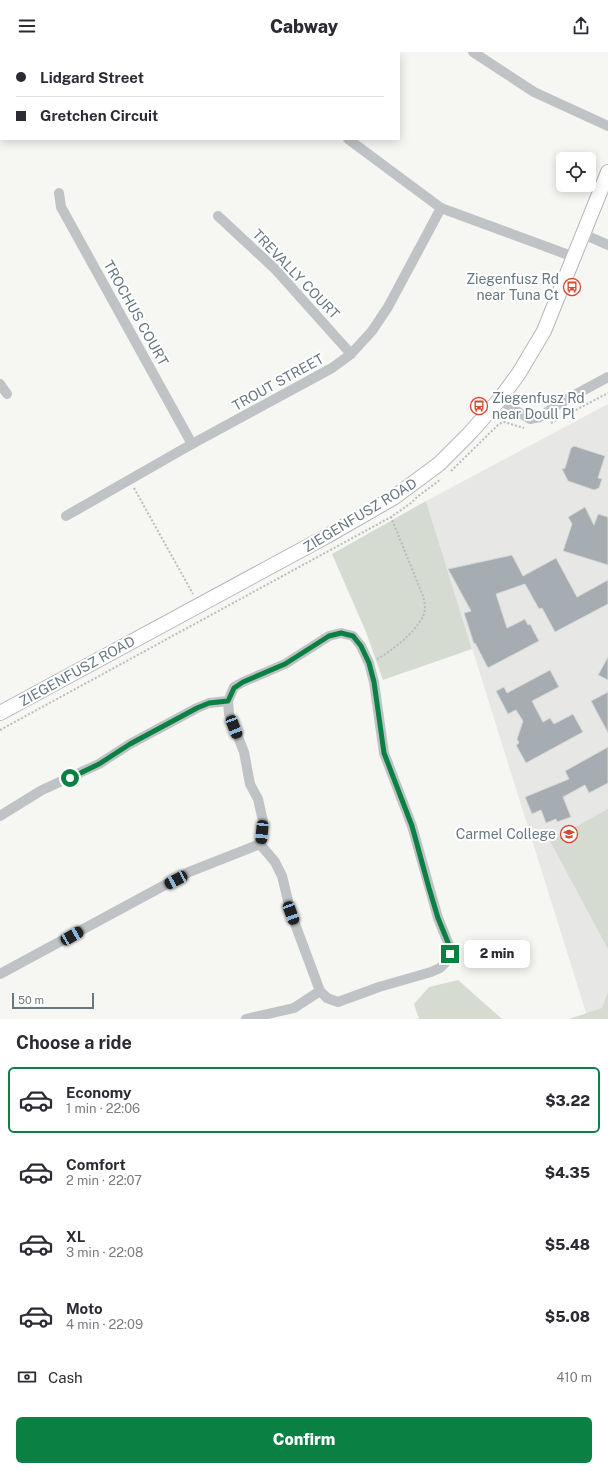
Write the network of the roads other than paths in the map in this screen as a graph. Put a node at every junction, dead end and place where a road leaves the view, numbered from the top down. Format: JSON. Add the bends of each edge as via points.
{"nodes":[{"id":1,"x":474,"y":52,"type":"edge"},
{"id":2,"x":608,"y":126,"type":"edge"},
{"id":3,"x":349,"y":140,"type":"edge"},
{"id":4,"x":608,"y":172,"type":"edge"},
{"id":5,"x":60,"y":193,"type":"dead end"},
{"id":6,"x":441,"y":208,"type":"junction"},
{"id":7,"x":218,"y":216,"type":"dead end"},
{"id":8,"x":583,"y":234,"type":"junction"},
{"id":9,"x":608,"y":245,"type":"edge"},
{"id":10,"x":574,"y":257,"type":"junction"},
{"id":11,"x":351,"y":354,"type":"junction"},
{"id":12,"x":608,"y":377,"type":"edge"},
{"id":13,"x":0,"y":384,"type":"edge"},
{"id":14,"x":7,"y":394,"type":"dead end"},
{"id":15,"x":500,"y":399,"type":"junction"},
{"id":16,"x":192,"y":444,"type":"junction"},
{"id":17,"x":66,"y":516,"type":"dead end"},
{"id":18,"x":228,"y":701,"type":"junction"},
{"id":19,"x":0,"y":713,"type":"edge"},
{"id":20,"x":0,"y":816,"type":"edge"},
{"id":21,"x":260,"y":844,"type":"junction"},
{"id":22,"x":0,"y":974,"type":"edge"},
{"id":23,"x":320,"y":991,"type":"junction"},
{"id":24,"x":246,"y":1019,"type":"edge"}],
"edges":[{"from":1,"to":2,"type":"street","via":[[534,92]]},
{"from":3,"to":6,"type":"street"},
{"from":4,"to":8,"type":"street","name":"ZIEGENFUSZ ROAD"},
{"from":5,"to":16,"type":"street","name":"TROCHUS COURT","via":[[61,207]]},
{"from":6,"to":10,"type":"street"},
{"from":6,"to":11,"type":"street","name":"TROUT STREET","via":[[388,307],[372,331]]},
{"from":7,"to":11,"type":"street","name":"TREVALLY COURT","via":[[275,269]]},
{"from":8,"to":9,"type":"street"},
{"from":8,"to":10,"type":"street","name":"ZIEGENFUSZ ROAD"},
{"from":10,"to":15,"type":"street","name":"ZIEGENFUSZ ROAD","via":[[544,331]]},
{"from":11,"to":16,"type":"street","name":"TROUT STREET","via":[[332,368]]},
{"from":12,"to":15,"type":"street","via":[[540,417],[530,419]]},
{"from":13,"to":14,"type":"street"},
{"from":15,"to":19,"type":"street","name":"ZIEGENFUSZ ROAD","via":[[438,464],[393,498]]},
{"from":16,"to":17,"type":"street","name":"TROUT STREET"},
{"from":18,"to":20,"type":"street","via":[[209,703],[197,708],[99,764],[42,790]]},
{"from":18,"to":21,"type":"street","via":[[229,714],[244,752],[250,784],[258,799],[263,821]]},
{"from":18,"to":23,"type":"street","via":[[234,688],[243,682],[285,664],[335,634],[353,636],[369,663],[384,753],[412,826],[450,954],[440,968],[431,972],[338,1002],[327,998]]},
{"from":21,"to":22,"type":"street","via":[[189,872]]},
{"from":21,"to":23,"type":"street","via":[[275,862],[282,876],[291,913]]},
{"from":23,"to":24,"type":"street","via":[[294,1008]]}]}
